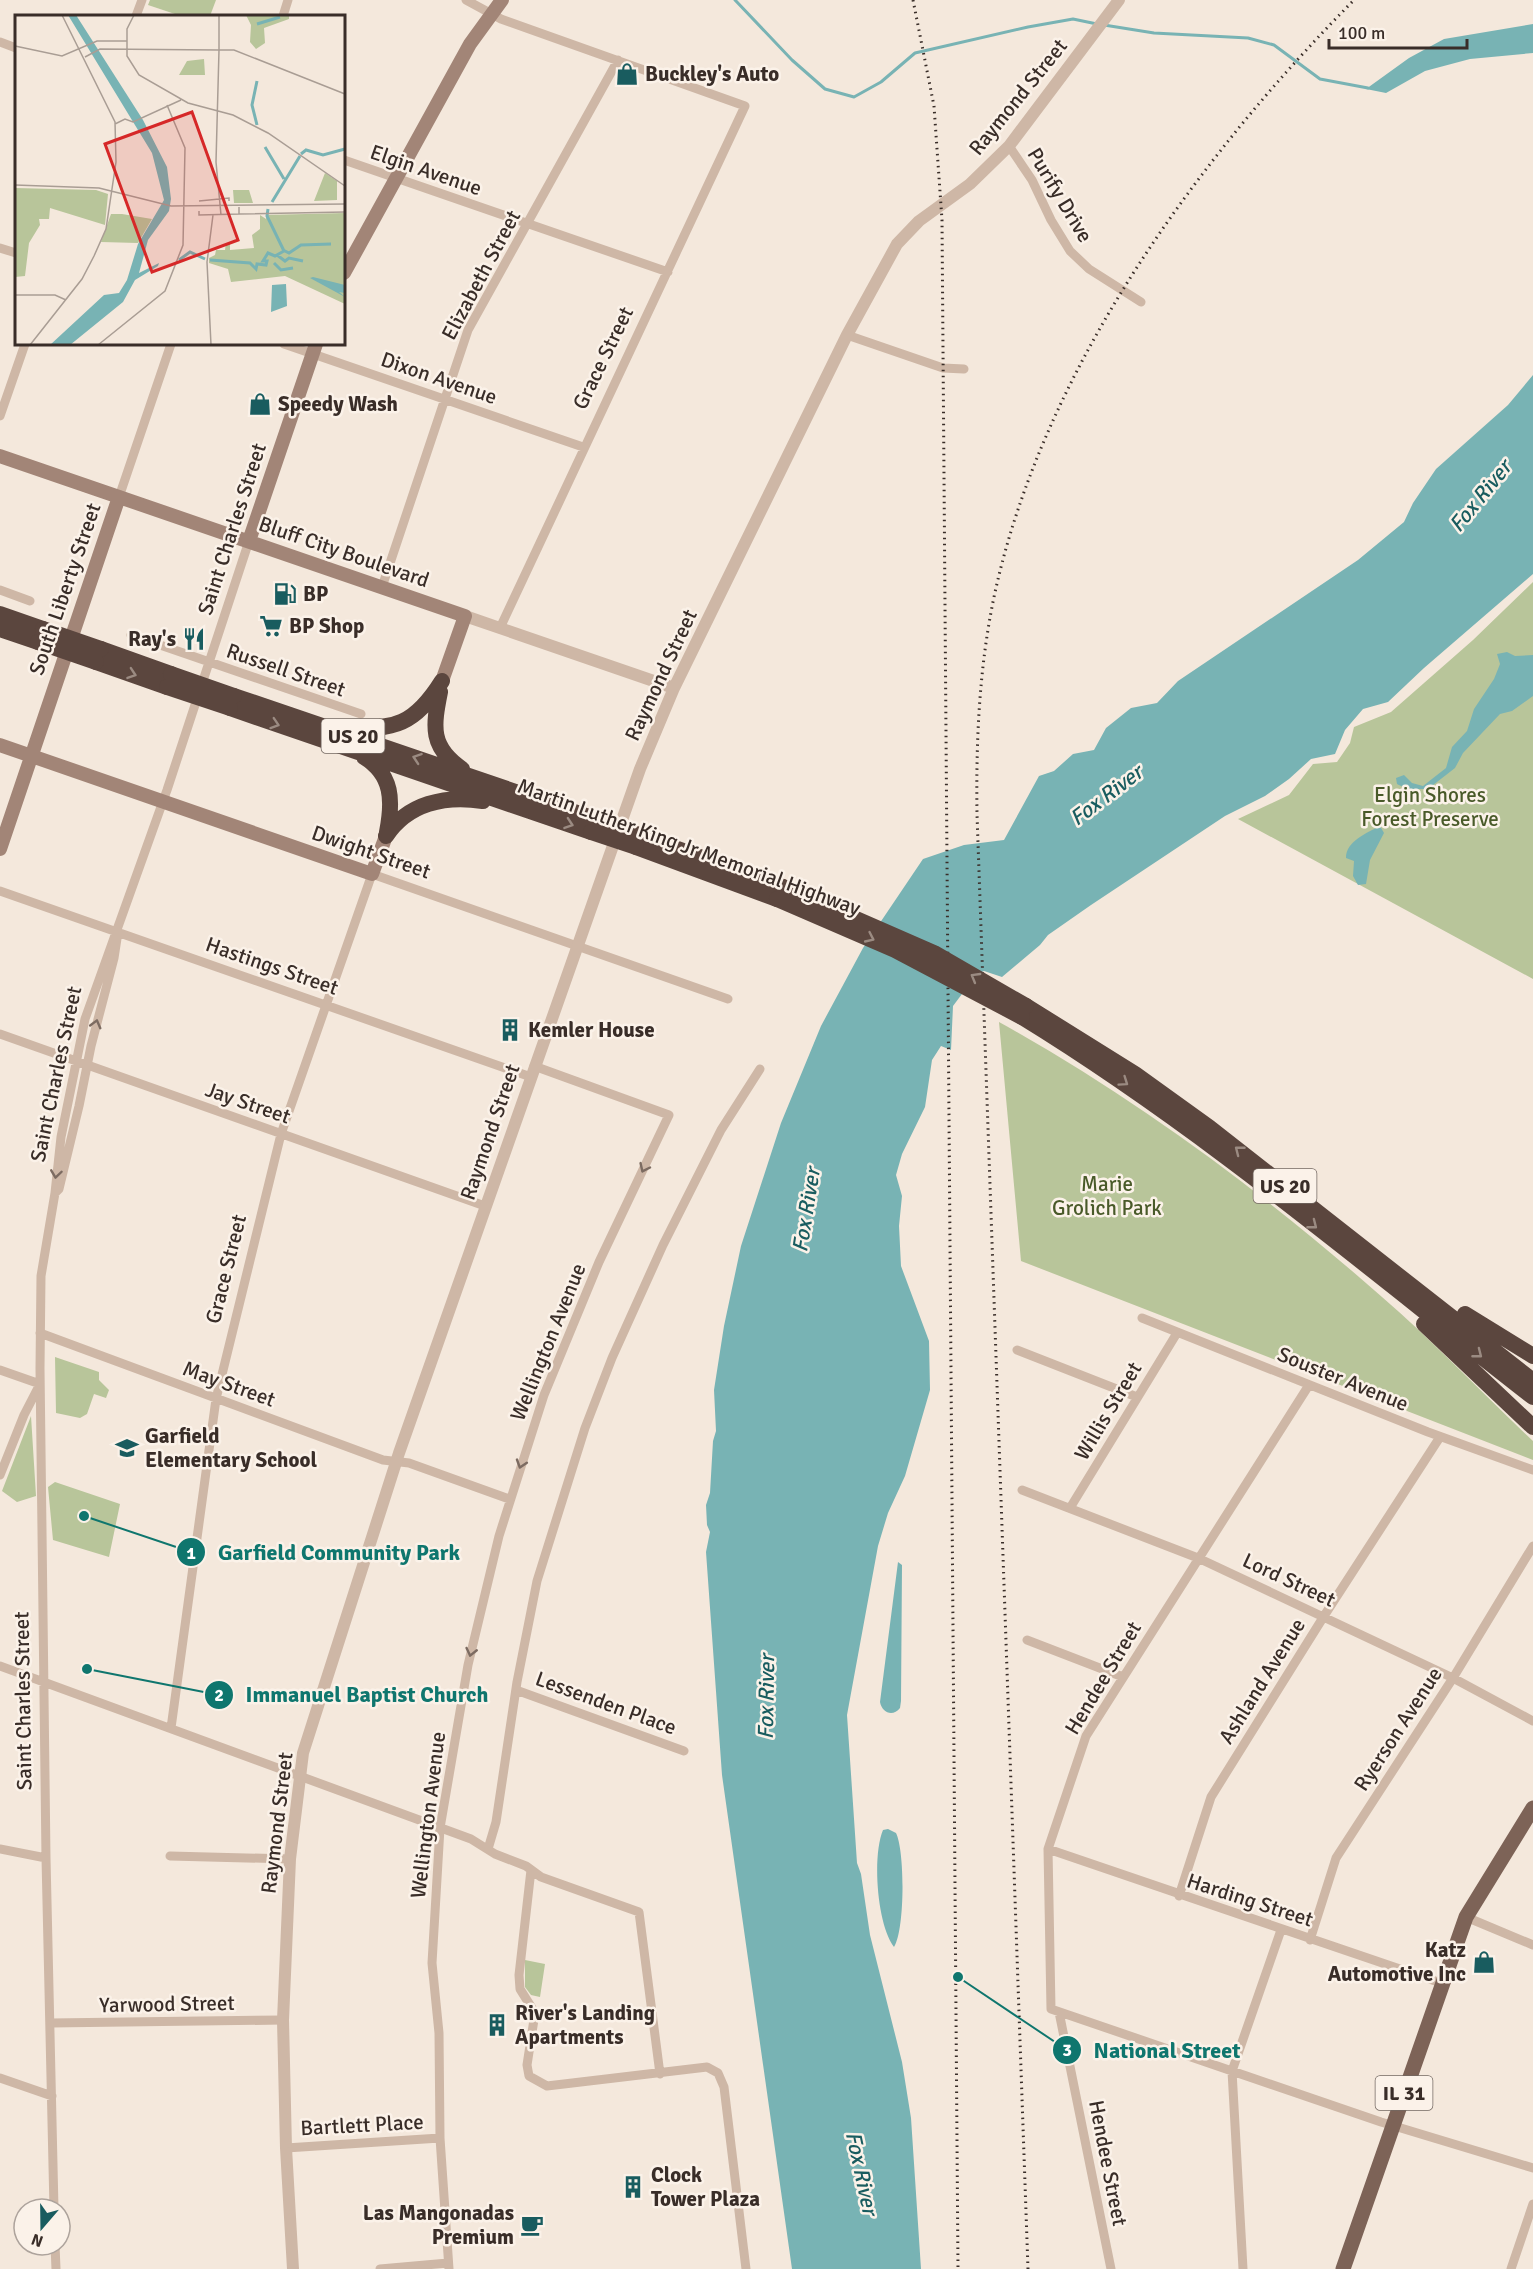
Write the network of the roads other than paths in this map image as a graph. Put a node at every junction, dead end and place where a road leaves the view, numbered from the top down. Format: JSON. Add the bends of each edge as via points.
{"nodes":[{"id":1,"x":142,"y":0,"type":"edge"},
{"id":2,"x":288,"y":0,"type":"edge"},
{"id":3,"x":466,"y":0,"type":"edge"},
{"id":4,"x":502,"y":0,"type":"edge"},
{"id":5,"x":1119,"y":0,"type":"edge"},
{"id":6,"x":492,"y":13,"type":"junction"},
{"id":7,"x":136,"y":15,"type":"edge"},
{"id":8,"x":283,"y":15,"type":"edge"},
{"id":9,"x":0,"y":42,"type":"edge"},
{"id":10,"x":15,"y":48,"type":"edge"},
{"id":11,"x":618,"y":60,"type":"junction"},
{"id":12,"x":1009,"y":146,"type":"junction"},
{"id":13,"x":345,"y":160,"type":"edge"},
{"id":14,"x":397,"y":179,"type":"junction"},
{"id":15,"x":527,"y":224,"type":"junction"},
{"id":16,"x":0,"y":248,"type":"edge"},
{"id":17,"x":15,"y":253,"type":"edge"},
{"id":18,"x":345,"y":271,"type":"edge"},
{"id":19,"x":668,"y":272,"type":"junction"},
{"id":20,"x":1141,"y":302,"type":"dead end"},
{"id":21,"x":847,"y":335,"type":"junction"},
{"id":22,"x":25,"y":345,"type":"edge"},
{"id":23,"x":171,"y":345,"type":"edge"},
{"id":24,"x":292,"y":345,"type":"edge"},
{"id":25,"x":314,"y":348,"type":"edge"},
{"id":26,"x":964,"y":369,"type":"dead end"},
{"id":27,"x":444,"y":399,"type":"junction"},
{"id":28,"x":0,"y":416,"type":"edge"},
{"id":29,"x":583,"y":447,"type":"junction"},
{"id":30,"x":0,"y":456,"type":"edge"},
{"id":31,"x":119,"y":497,"type":"junction"},
{"id":32,"x":249,"y":541,"type":"junction"},
{"id":33,"x":382,"y":587,"type":"junction"},
{"id":34,"x":0,"y":590,"type":"edge"},
{"id":35,"x":30,"y":601,"type":"dead end"},
{"id":36,"x":0,"y":614,"type":"edge"},
{"id":37,"x":465,"y":616,"type":"junction"},
{"id":38,"x":500,"y":628,"type":"junction"},
{"id":39,"x":0,"y":629,"type":"edge"},
{"id":40,"x":131,"y":635,"type":"dead end"},
{"id":41,"x":41,"y":636,"type":"junction"},
{"id":42,"x":210,"y":663,"type":"junction"},
{"id":43,"x":442,"y":681,"type":"junction"},
{"id":44,"x":674,"y":688,"type":"junction"},
{"id":45,"x":232,"y":702,"type":"junction"},
{"id":46,"x":361,"y":714,"type":"dead end"},
{"id":47,"x":306,"y":719,"type":"junction"},
{"id":48,"x":0,"y":745,"type":"edge"},
{"id":49,"x":350,"y":749,"type":"junction"},
{"id":50,"x":31,"y":756,"type":"junction"},
{"id":51,"x":472,"y":777,"type":"junction"},
{"id":52,"x":163,"y":801,"type":"junction"},
{"id":53,"x":517,"y":806,"type":"junction"},
{"id":54,"x":595,"y":826,"type":"junction"},
{"id":55,"x":386,"y":836,"type":"junction"},
{"id":56,"x":0,"y":849,"type":"edge"},
{"id":57,"x":372,"y":874,"type":"junction"},
{"id":58,"x":0,"y":891,"type":"edge"},
{"id":59,"x":118,"y":932,"type":"junction"},
{"id":60,"x":577,"y":945,"type":"junction"},
{"id":61,"x":728,"y":999,"type":"dead end"},
{"id":62,"x":326,"y":1004,"type":"junction"},
{"id":63,"x":1024,"y":1011,"type":"junction"},
{"id":64,"x":0,"y":1034,"type":"edge"},
{"id":65,"x":82,"y":1063,"type":"junction"},
{"id":66,"x":760,"y":1069,"type":"dead end"},
{"id":67,"x":533,"y":1071,"type":"junction"},
{"id":68,"x":669,"y":1115,"type":"joint"},
{"id":69,"x":281,"y":1134,"type":"junction"},
{"id":70,"x":485,"y":1206,"type":"junction"},
{"id":71,"x":1343,"y":1232,"type":"junction"},
{"id":72,"x":1349,"y":1254,"type":"junction"},
{"id":73,"x":1142,"y":1318,"type":"dead end"},
{"id":74,"x":40,"y":1333,"type":"junction"},
{"id":75,"x":1177,"y":1333,"type":"junction"},
{"id":76,"x":1017,"y":1350,"type":"dead end"},
{"id":77,"x":1533,"y":1356,"type":"edge"},
{"id":78,"x":0,"y":1370,"type":"edge"},
{"id":79,"x":1533,"y":1381,"type":"edge"},
{"id":80,"x":40,"y":1384,"type":"junction"},
{"id":81,"x":1309,"y":1385,"type":"junction"},
{"id":82,"x":1137,"y":1397,"type":"junction"},
{"id":83,"x":1533,"y":1397,"type":"edge"},
{"id":84,"x":216,"y":1399,"type":"junction"},
{"id":85,"x":1533,"y":1427,"type":"edge"},
{"id":86,"x":1440,"y":1437,"type":"junction"},
{"id":87,"x":396,"y":1463,"type":"junction"},
{"id":88,"x":1533,"y":1470,"type":"edge"},
{"id":89,"x":0,"y":1475,"type":"edge"},
{"id":90,"x":1022,"y":1490,"type":"dead end"},
{"id":91,"x":509,"y":1500,"type":"junction"},
{"id":92,"x":1070,"y":1508,"type":"junction"},
{"id":93,"x":1533,"y":1546,"type":"edge"},
{"id":94,"x":1198,"y":1558,"type":"junction"},
{"id":95,"x":1324,"y":1616,"type":"junction"},
{"id":96,"x":1027,"y":1640,"type":"dead end"},
{"id":97,"x":0,"y":1666,"type":"edge"},
{"id":98,"x":1123,"y":1677,"type":"junction"},
{"id":99,"x":1453,"y":1678,"type":"junction"},
{"id":100,"x":44,"y":1682,"type":"junction"},
{"id":101,"x":516,"y":1690,"type":"junction"},
{"id":102,"x":1533,"y":1721,"type":"edge"},
{"id":103,"x":171,"y":1728,"type":"junction"},
{"id":104,"x":684,"y":1751,"type":"dead end"},
{"id":105,"x":299,"y":1776,"type":"junction"},
{"id":106,"x":1533,"y":1808,"type":"edge"},
{"id":107,"x":440,"y":1828,"type":"junction"},
{"id":108,"x":0,"y":1849,"type":"edge"},
{"id":109,"x":488,"y":1849,"type":"junction"},
{"id":110,"x":1048,"y":1849,"type":"junction"},
{"id":111,"x":170,"y":1856,"type":"dead end"},
{"id":112,"x":46,"y":1858,"type":"junction"},
{"id":113,"x":290,"y":1859,"type":"junction"},
{"id":114,"x":531,"y":1870,"type":"junction"},
{"id":115,"x":1179,"y":1896,"type":"junction"},
{"id":116,"x":1466,"y":1917,"type":"junction"},
{"id":117,"x":1281,"y":1929,"type":"junction"},
{"id":118,"x":1310,"y":1940,"type":"junction"},
{"id":119,"x":1533,"y":1944,"type":"edge"},
{"id":120,"x":1441,"y":1983,"type":"junction"},
{"id":121,"x":1059,"y":2012,"type":"junction"},
{"id":122,"x":283,"y":2020,"type":"junction"},
{"id":123,"x":51,"y":2023,"type":"junction"},
{"id":124,"x":1232,"y":2071,"type":"junction"},
{"id":125,"x":660,"y":2074,"type":"junction"},
{"id":126,"x":0,"y":2078,"type":"edge"},
{"id":127,"x":52,"y":2096,"type":"junction"},
{"id":128,"x":1393,"y":2126,"type":"junction"},
{"id":129,"x":440,"y":2138,"type":"junction"},
{"id":130,"x":286,"y":2148,"type":"junction"},
{"id":131,"x":1533,"y":2168,"type":"edge"},
{"id":132,"x":54,"y":2197,"type":"edge"},
{"id":133,"x":1533,"y":2204,"type":"edge"},
{"id":134,"x":449,"y":2266,"type":"edge"},
{"id":135,"x":293,"y":2269,"type":"edge"},
{"id":136,"x":380,"y":2269,"type":"edge"},
{"id":137,"x":746,"y":2269,"type":"edge"},
{"id":138,"x":1111,"y":2269,"type":"edge"},
{"id":139,"x":1243,"y":2269,"type":"edge"},
{"id":140,"x":1343,"y":2269,"type":"edge"},
{"id":141,"x":1511,"y":2269,"type":"edge"}],
"edges":[{"from":1,"to":7,"type":"street"},
{"from":2,"to":8,"type":"street"},
{"from":3,"to":6,"type":"street"},
{"from":4,"to":6,"type":"main road"},
{"from":5,"to":12,"type":"street","name":"Raymond Street"},
{"from":6,"to":11,"type":"street"},
{"from":6,"to":14,"type":"main road","via":[[470,44]]},
{"from":9,"to":10,"type":"street"},
{"from":11,"to":15,"type":"street","name":"Elizabeth Street"},
{"from":11,"to":19,"type":"street","name":"Grace Street","via":[[745,106]]},
{"from":12,"to":20,"type":"street","name":"Purify Drive","via":[[1070,251],[1089,269]]},
{"from":12,"to":21,"type":"street","name":"Raymond Street","via":[[970,184],[907,232]]},
{"from":13,"to":14,"type":"street","name":"Elgin Avenue"},
{"from":14,"to":15,"type":"street","name":"Elgin Avenue"},
{"from":14,"to":18,"type":"main road"},
{"from":15,"to":19,"type":"street","name":"Elgin Avenue"},
{"from":15,"to":27,"type":"street","name":"Elizabeth Street","via":[[468,330]]},
{"from":16,"to":17,"type":"street"},
{"from":19,"to":29,"type":"street","name":"Grace Street"},
{"from":21,"to":26,"type":"street","via":[[943,368]]},
{"from":21,"to":44,"type":"street","name":"Raymond Street"},
{"from":22,"to":28,"type":"street"},
{"from":23,"to":31,"type":"street","name":"South Liberty Street"},
{"from":24,"to":25,"type":"street","name":"Dixon Avenue"},
{"from":25,"to":27,"type":"street","name":"Dixon Avenue"},
{"from":25,"to":32,"type":"main road","name":"Saint Charles Street"},
{"from":27,"to":29,"type":"street","name":"Dixon Avenue"},
{"from":27,"to":33,"type":"street","name":"Elizabeth Street"},
{"from":29,"to":38,"type":"street","name":"Grace Street"},
{"from":30,"to":31,"type":"main road","name":"Bluff City Boulevard"},
{"from":31,"to":32,"type":"main road","name":"Bluff City Boulevard"},
{"from":31,"to":50,"type":"main road","name":"South Liberty Street"},
{"from":32,"to":33,"type":"main road","name":"Bluff City Boulevard"},
{"from":32,"to":42,"type":"street","name":"Saint Charles Street"},
{"from":33,"to":37,"type":"main road","name":"Bluff City Boulevard"},
{"from":34,"to":35,"type":"street"},
{"from":36,"to":41,"type":"highway","name":"Martin Luther King Jr Memorial Highway","number":"US 20"},
{"from":37,"to":38,"type":"street","name":"Bluff City Boulevard"},
{"from":37,"to":43,"type":"main road"},
{"from":38,"to":44,"type":"street","name":"Bluff City Boulevard"},
{"from":39,"to":41,"type":"highway","name":"Martin Luther King Jr Memorial Highway","number":"US 20"},
{"from":40,"to":42,"type":"street","name":"Russell Street"},
{"from":41,"to":45,"type":"highway","name":"Martin Luther King Jr Memorial Highway","number":"US 20","bridge":true},
{"from":42,"to":46,"type":"street","name":"Russell Street"},
{"from":42,"to":52,"type":"street","name":"Saint Charles Street"},
{"from":43,"to":47,"type":"highway","via":[[426,706],[409,720],[390,726],[358,728]]},
{"from":43,"to":51,"type":"highway","via":[[435,717],[438,746]]},
{"from":44,"to":60,"type":"street","name":"Raymond Street","via":[[640,769]]},
{"from":45,"to":47,"type":"highway","name":"Martin Luther King Jr Memorial Highway","number":"US 20"},
{"from":45,"to":49,"type":"highway","name":"Martin Luther King Jr Memorial Highway","number":"US 20","one_way":true},
{"from":51,"to":47,"type":"highway","name":"Martin Luther King Jr Memorial Highway","number":"US 20","one_way":true},
{"from":48,"to":50,"type":"main road","name":"Dwight Street"},
{"from":49,"to":53,"type":"highway","name":"Martin Luther King Jr Memorial Highway","number":"US 20"},
{"from":49,"to":55,"type":"highway","via":[[383,774],[390,787],[392,802]]},
{"from":50,"to":52,"type":"main road","name":"Dwight Street"},
{"from":50,"to":56,"type":"main road","name":"South Liberty Street"},
{"from":51,"to":54,"type":"highway","name":"Martin Luther King Jr Memorial Highway","number":"US 20"},
{"from":52,"to":57,"type":"main road","name":"Dwight Street"},
{"from":52,"to":59,"type":"street","name":"Saint Charles Street"},
{"from":53,"to":54,"type":"highway","name":"Martin Luther King Jr Memorial Highway","number":"US 20","one_way":true},
{"from":53,"to":55,"type":"highway","via":[[473,799],[436,801],[397,820]]},
{"from":54,"to":63,"type":"highway","name":"Martin Luther King Jr Memorial Highway","number":"US 20","bridge":true,"via":[[780,893]]},
{"from":55,"to":57,"type":"main road","name":"Grace Street"},
{"from":57,"to":60,"type":"street","name":"Dwight Street"},
{"from":57,"to":62,"type":"street","name":"Grace Street"},
{"from":58,"to":59,"type":"street","name":"Hastings Street"},
{"from":59,"to":62,"type":"street","name":"Hastings Street"},
{"from":59,"to":65,"type":"street","name":"Saint Charles Street","via":[[114,958]]},
{"from":60,"to":61,"type":"street","name":"Dwight Street"},
{"from":60,"to":67,"type":"street","name":"Raymond Street"},
{"from":62,"to":67,"type":"street","name":"Hastings Street"},
{"from":62,"to":69,"type":"street","name":"Grace Street"},
{"from":71,"to":63,"type":"highway","name":"Martin Luther King Jr Memorial Highway","number":"US 20","one_way":true,"via":[[1135,1074]]},
{"from":63,"to":72,"type":"highway","name":"Martin Luther King Jr Memorial Highway","number":"US 20","one_way":true,"via":[[1159,1106]]},
{"from":64,"to":65,"type":"street","name":"Jay Street"},
{"from":65,"to":69,"type":"street","name":"Jay Street"},
{"from":65,"to":74,"type":"street","name":"Saint Charles Street","via":[[77,1116],[55,1193],[41,1276]]},
{"from":66,"to":101,"type":"street","via":[[721,1130],[668,1235],[599,1391],[539,1574]]},
{"from":67,"to":68,"type":"street","name":"Hastings Street"},
{"from":67,"to":70,"type":"street","name":"Raymond Street"},
{"from":68,"to":91,"type":"street","name":"Wellington Avenue","one_way":true,"via":[[557,1359]]},
{"from":69,"to":70,"type":"street","name":"Jay Street"},
{"from":69,"to":84,"type":"street","name":"Grace Street"},
{"from":70,"to":87,"type":"street","name":"Raymond Street"},
{"from":71,"to":77,"type":"highway","via":[[1483,1327]]},
{"from":71,"to":79,"type":"highway","name":"Martin Luther King Jr Memorial Highway","number":"US 20"},
{"from":72,"to":83,"type":"highway","name":"Martin Luther King Jr Memorial Highway","number":"US 20","one_way":true},
{"from":72,"to":85,"type":"highway"},
{"from":73,"to":75,"type":"street","name":"Souster Avenue"},
{"from":74,"to":80,"type":"street","name":"Saint Charles Street"},
{"from":74,"to":84,"type":"street","name":"May Street"},
{"from":75,"to":81,"type":"street","name":"Souster Avenue"},
{"from":75,"to":82,"type":"street","name":"Willis Street"},
{"from":76,"to":82,"type":"street"},
{"from":78,"to":80,"type":"street"},
{"from":80,"to":89,"type":"street"},
{"from":80,"to":100,"type":"street","name":"Saint Charles Street"},
{"from":81,"to":86,"type":"street","name":"Souster Avenue"},
{"from":81,"to":94,"type":"street","name":"Hendee Street"},
{"from":82,"to":92,"type":"street","name":"Willis Street"},
{"from":84,"to":87,"type":"street","name":"May Street"},
{"from":84,"to":103,"type":"street","name":"Grace Street"},
{"from":86,"to":88,"type":"street","name":"Souster Avenue"},
{"from":86,"to":95,"type":"street","name":"Ashland Avenue"},
{"from":87,"to":91,"type":"street","name":"May Street","via":[[409,1463]]},
{"from":87,"to":105,"type":"street","name":"Raymond Street","via":[[312,1723]]},
{"from":90,"to":92,"type":"street","name":"Lord Street"},
{"from":91,"to":107,"type":"street","name":"Wellington Avenue","one_way":true,"via":[[468,1665]]},
{"from":92,"to":94,"type":"street","name":"Lord Street"},
{"from":93,"to":99,"type":"street","name":"Ryerson Avenue"},
{"from":94,"to":95,"type":"street","name":"Lord Street"},
{"from":94,"to":98,"type":"street","name":"Hendee Street"},
{"from":95,"to":99,"type":"street","name":"Lord Street"},
{"from":95,"to":115,"type":"street","name":"Ashland Avenue","via":[[1211,1797]]},
{"from":96,"to":98,"type":"street"},
{"from":97,"to":100,"type":"street"},
{"from":98,"to":110,"type":"street","name":"Hendee Street","via":[[1086,1736]]},
{"from":99,"to":102,"type":"street","name":"Lord Street"},
{"from":99,"to":118,"type":"street","name":"Ryerson Avenue","via":[[1336,1858]]},
{"from":100,"to":103,"type":"street"},
{"from":100,"to":112,"type":"street","name":"Saint Charles Street"},
{"from":101,"to":104,"type":"street","name":"Lessenden Place"},
{"from":101,"to":109,"type":"street","via":[[496,1822]]},
{"from":103,"to":105,"type":"street"},
{"from":105,"to":107,"type":"street"},
{"from":105,"to":113,"type":"street","name":"Raymond Street"},
{"from":106,"to":116,"type":"main road","number":"IL 31"},
{"from":107,"to":109,"type":"street"},
{"from":107,"to":129,"type":"street","name":"Wellington Avenue","via":[[432,1963],[439,2033]]},
{"from":108,"to":112,"type":"street"},
{"from":109,"to":114,"type":"street"},
{"from":110,"to":115,"type":"street","name":"Harding Street"},
{"from":110,"to":121,"type":"street","name":"Hendee Street","via":[[1051,2009]]},
{"from":111,"to":113,"type":"street"},
{"from":112,"to":123,"type":"street","name":"Saint Charles Street"},
{"from":113,"to":122,"type":"street","name":"Raymond Street"},
{"from":114,"to":125,"type":"street","via":[[639,1912]]},
{"from":114,"to":125,"type":"street","via":[[519,1975],[520,1989],[535,2013],[527,2065],[529,2076],[547,2086]]},
{"from":115,"to":117,"type":"street","name":"Harding Street"},
{"from":116,"to":119,"type":"street"},
{"from":116,"to":120,"type":"main road","number":"IL 31"},
{"from":117,"to":118,"type":"street","name":"Harding Street"},
{"from":117,"to":124,"type":"street"},
{"from":118,"to":120,"type":"street","name":"Harding Street"},
{"from":120,"to":128,"type":"main road","number":"IL 31"},
{"from":121,"to":124,"type":"street"},
{"from":121,"to":138,"type":"street","name":"Hendee Street"},
{"from":122,"to":123,"type":"street","name":"Yarwood Street"},
{"from":122,"to":130,"type":"street","name":"Raymond Street"},
{"from":123,"to":127,"type":"street","name":"Saint Charles Street"},
{"from":124,"to":128,"type":"street"},
{"from":124,"to":139,"type":"street"},
{"from":125,"to":137,"type":"street","via":[[707,2067],[718,2073],[724,2087]]},
{"from":126,"to":127,"type":"street"},
{"from":127,"to":132,"type":"street","name":"Saint Charles Street"},
{"from":128,"to":131,"type":"street"},
{"from":128,"to":140,"type":"main road","number":"IL 31"},
{"from":129,"to":130,"type":"street","name":"Bartlett Place"},
{"from":129,"to":134,"type":"street","name":"Wellington Avenue"},
{"from":130,"to":135,"type":"street","name":"Raymond Street"},
{"from":133,"to":141,"type":"street"},
{"from":134,"to":136,"type":"street"}]}
